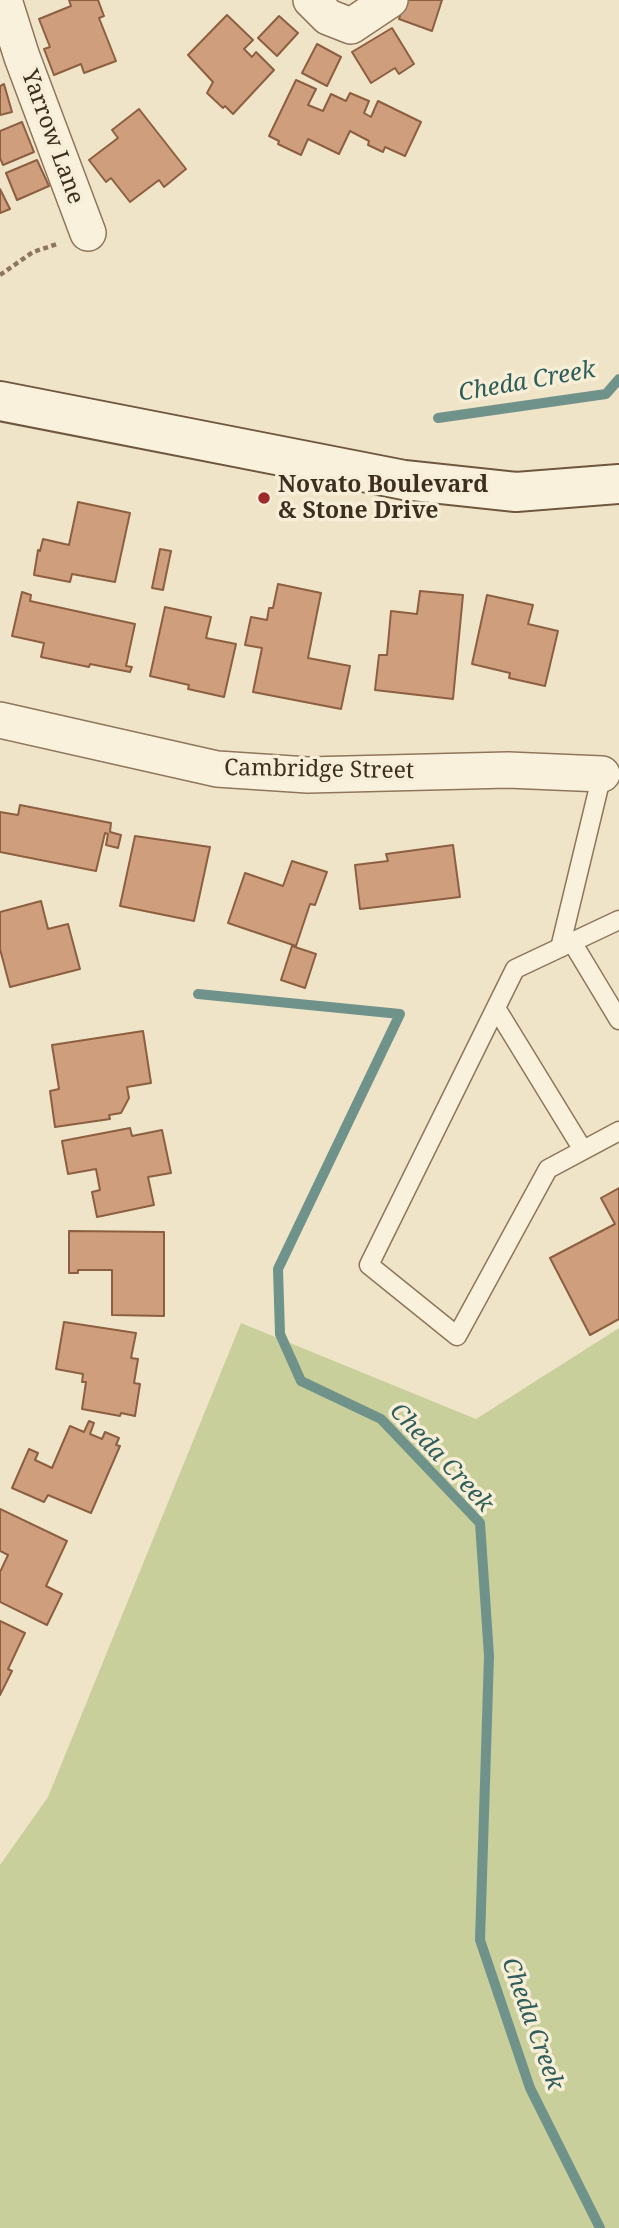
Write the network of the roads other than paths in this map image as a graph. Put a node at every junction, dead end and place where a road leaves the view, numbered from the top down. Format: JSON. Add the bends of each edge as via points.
{"nodes":[{"id":1,"x":4,"y":0,"type":"edge"},
{"id":2,"x":311,"y":0,"type":"edge"},
{"id":3,"x":390,"y":0,"type":"edge"},
{"id":4,"x":88,"y":233,"type":"dead end"},
{"id":5,"x":2,"y":409,"type":"edge"},
{"id":6,"x":619,"y":485,"type":"edge"},
{"id":7,"x":0,"y":720,"type":"edge"},
{"id":8,"x":602,"y":774,"type":"joint"},
{"id":9,"x":619,"y":920,"type":"edge"},
{"id":10,"x":566,"y":945,"type":"junction"},
{"id":11,"x":496,"y":1008,"type":"junction"},
{"id":12,"x":619,"y":1020,"type":"edge"},
{"id":13,"x":619,"y":1130,"type":"edge"},
{"id":14,"x":583,"y":1150,"type":"junction"}],
"edges":[{"from":1,"to":4,"type":"street","name":"Yarrow Lane"},
{"from":2,"to":3,"type":"street","via":[[328,17],[351,26]]},
{"from":5,"to":6,"type":"main road","via":[[404,480],[516,492]]},
{"from":7,"to":8,"type":"street","name":"Cambridge Street","via":[[216,769],[308,775],[508,770]]},
{"from":8,"to":10,"type":"lane"},
{"from":9,"to":10,"type":"lane"},
{"from":10,"to":11,"type":"lane","via":[[515,969]]},
{"from":10,"to":12,"type":"lane"},
{"from":11,"to":14,"type":"lane"},
{"from":11,"to":14,"type":"lane","via":[[369,1265],[457,1336],[548,1169]]},
{"from":13,"to":14,"type":"lane"}]}
